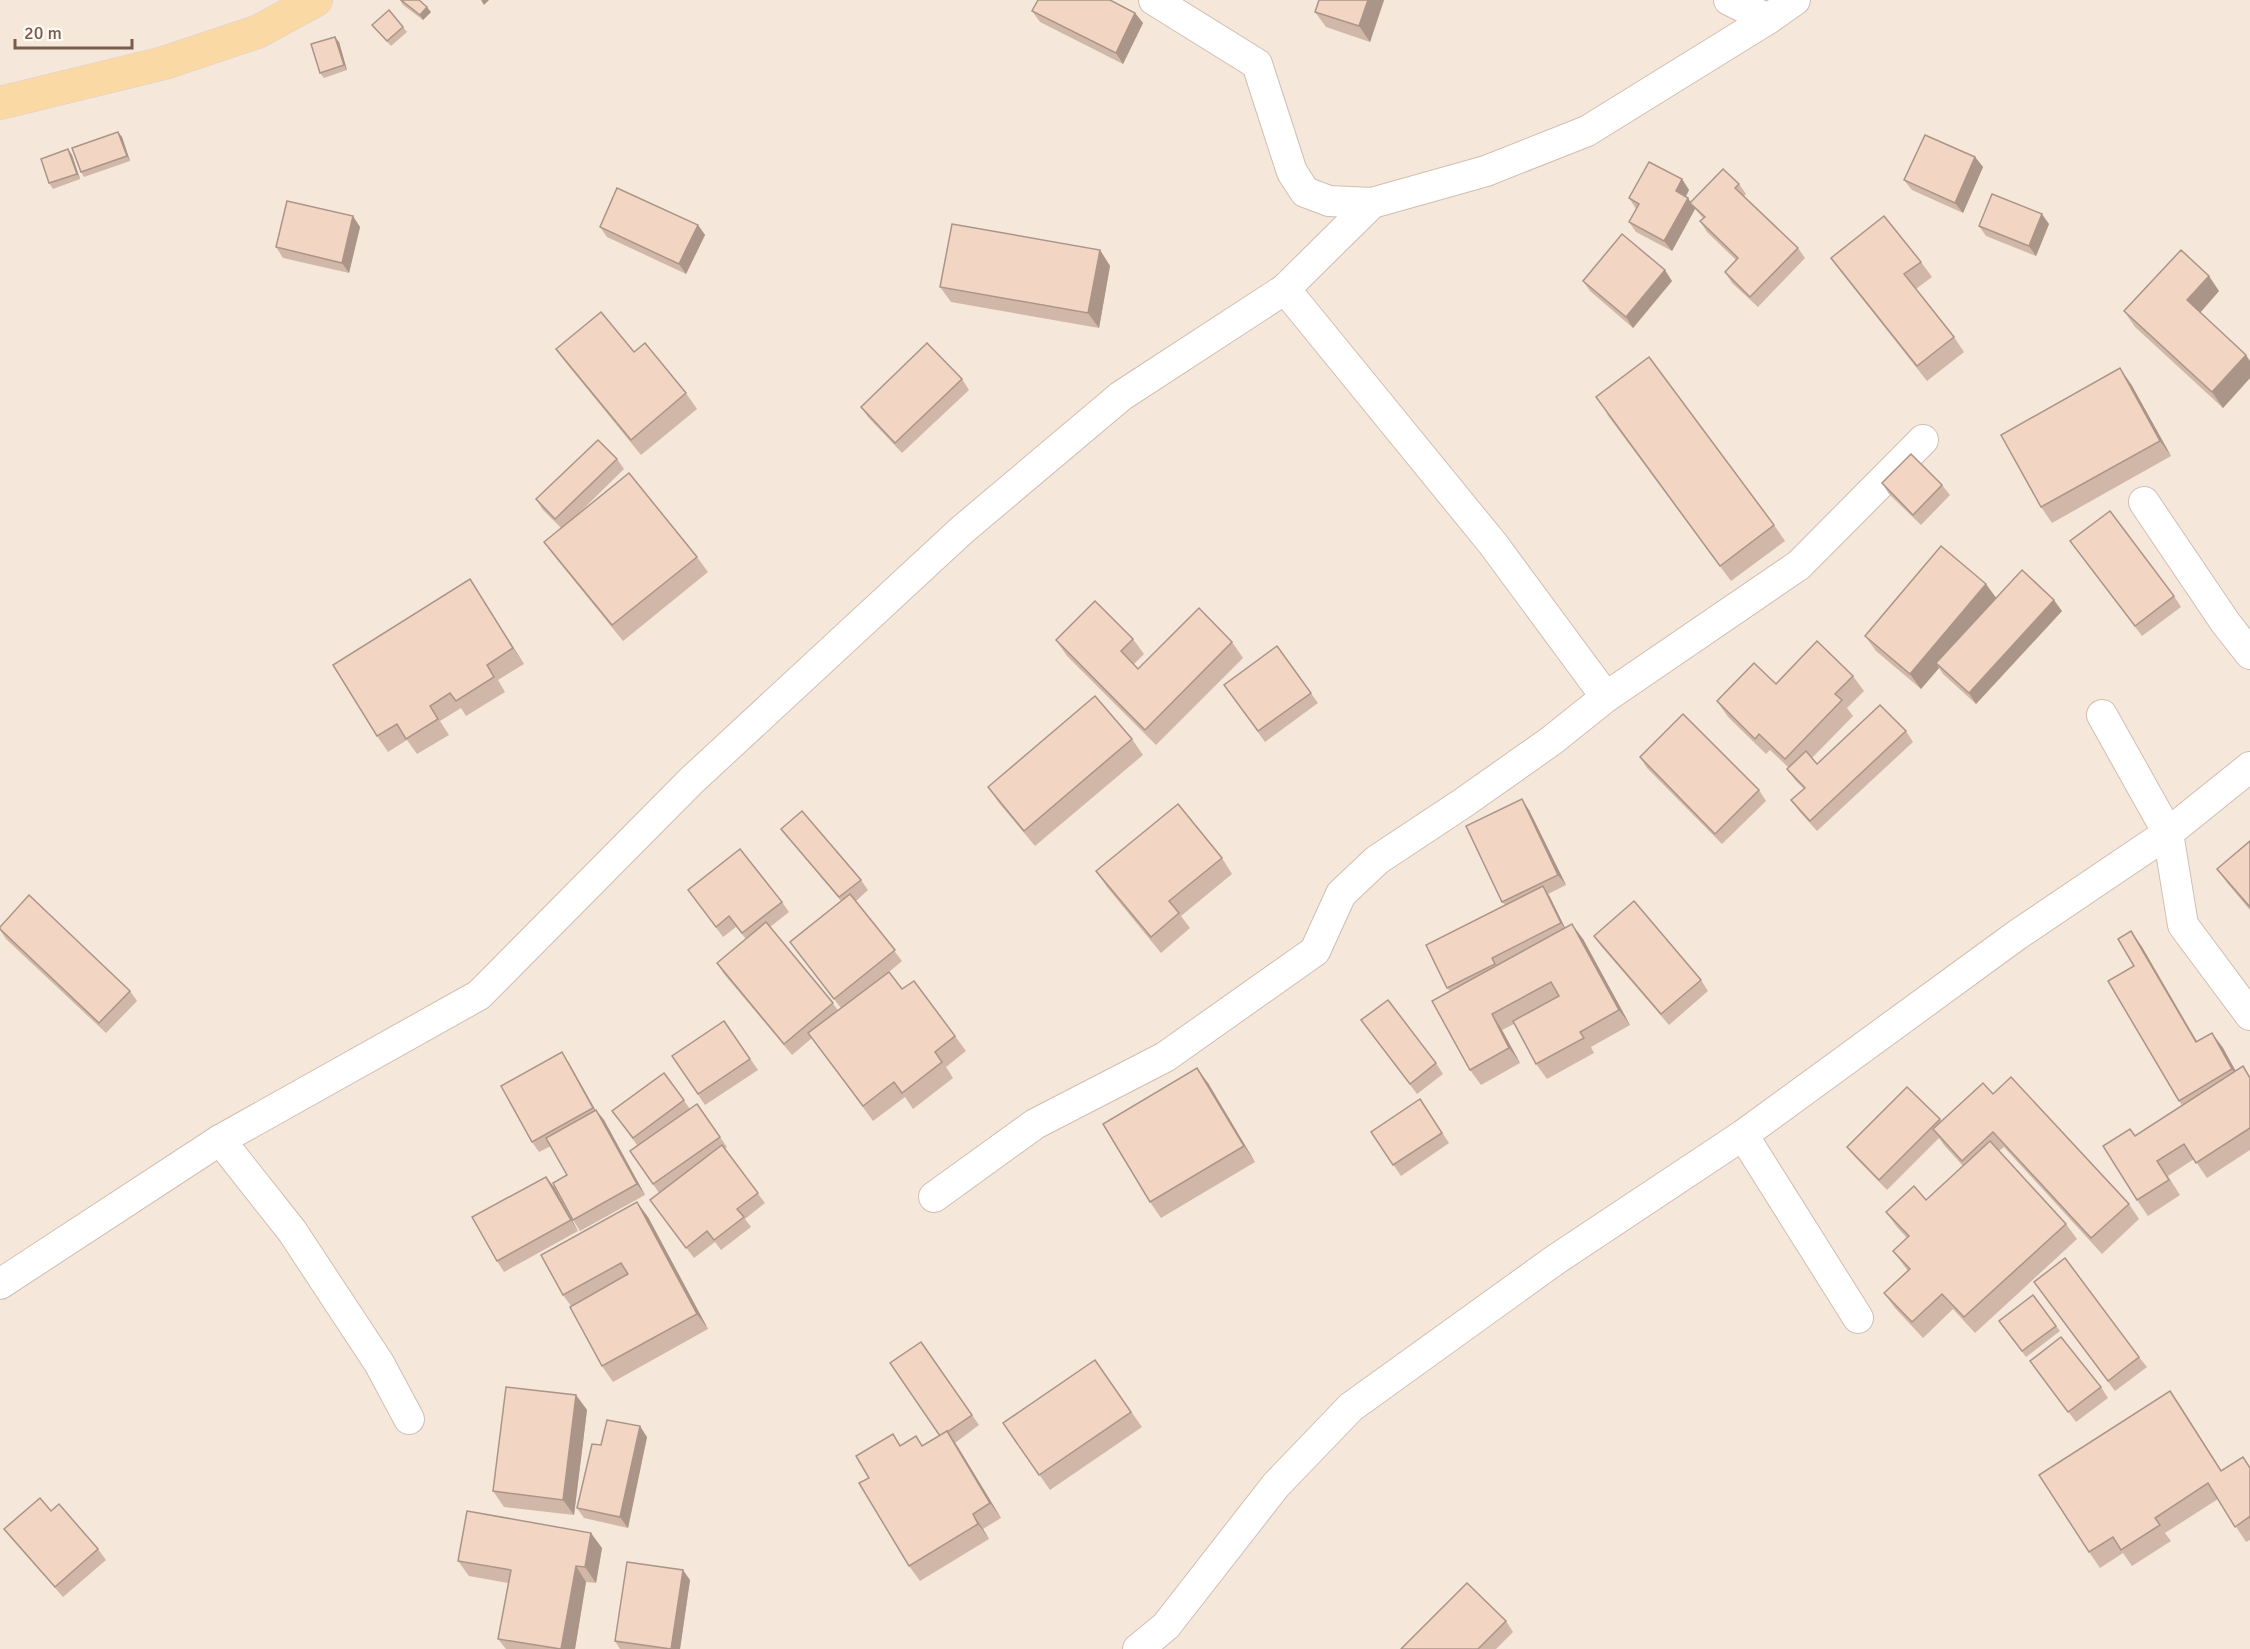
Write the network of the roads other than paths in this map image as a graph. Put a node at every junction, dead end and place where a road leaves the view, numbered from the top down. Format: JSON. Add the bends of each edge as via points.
{"nodes":[{"id":1,"x":316,"y":0,"type":"edge"},
{"id":2,"x":1154,"y":0,"type":"edge"},
{"id":3,"x":1730,"y":0,"type":"edge"},
{"id":4,"x":1795,"y":0,"type":"edge"},
{"id":5,"x":1768,"y":19,"type":"junction"},
{"id":6,"x":0,"y":103,"type":"edge"},
{"id":7,"x":1372,"y":203,"type":"junction"},
{"id":8,"x":1285,"y":289,"type":"junction"},
{"id":9,"x":1923,"y":440,"type":"dead end"},
{"id":10,"x":2144,"y":502,"type":"dead end"},
{"id":11,"x":2250,"y":654,"type":"edge"},
{"id":12,"x":1606,"y":697,"type":"junction"},
{"id":13,"x":2102,"y":715,"type":"dead end"},
{"id":14,"x":2250,"y":767,"type":"edge"},
{"id":15,"x":2168,"y":833,"type":"junction"},
{"id":16,"x":2250,"y":1015,"type":"edge"},
{"id":17,"x":1743,"y":1135,"type":"junction"},
{"id":18,"x":220,"y":1140,"type":"junction"},
{"id":19,"x":934,"y":1197,"type":"dead end"},
{"id":20,"x":0,"y":1284,"type":"edge"},
{"id":21,"x":1858,"y":1318,"type":"dead end"},
{"id":22,"x":409,"y":1419,"type":"dead end"},
{"id":23,"x":1138,"y":1649,"type":"edge"}],
"edges":[{"from":1,"to":6,"type":"main road","via":[[257,32],[164,63]]},
{"from":2,"to":7,"type":"street","via":[[1257,64],[1292,172],[1305,192],[1329,201]]},
{"from":3,"to":5,"type":"street"},
{"from":4,"to":5,"type":"street"},
{"from":5,"to":7,"type":"street","via":[[1587,131],[1486,171]]},
{"from":7,"to":8,"type":"street"},
{"from":8,"to":12,"type":"street","via":[[1493,544]]},
{"from":8,"to":18,"type":"street","via":[[1121,396],[962,530],[691,781],[479,995]]},
{"from":9,"to":12,"type":"street","via":[[1799,565]]},
{"from":10,"to":11,"type":"street"},
{"from":12,"to":19,"type":"street","via":[[1551,741],[1377,860],[1341,894],[1315,951],[1166,1058],[1035,1124]]},
{"from":13,"to":15,"type":"street"},
{"from":14,"to":15,"type":"street"},
{"from":15,"to":16,"type":"street","via":[[2183,925]]},
{"from":15,"to":17,"type":"street","via":[[2017,935]]},
{"from":17,"to":21,"type":"street"},
{"from":17,"to":23,"type":"street","via":[[1555,1260],[1351,1407],[1276,1485],[1166,1626]]},
{"from":18,"to":20,"type":"street"},
{"from":18,"to":22,"type":"street","via":[[292,1231],[379,1363]]}]}
